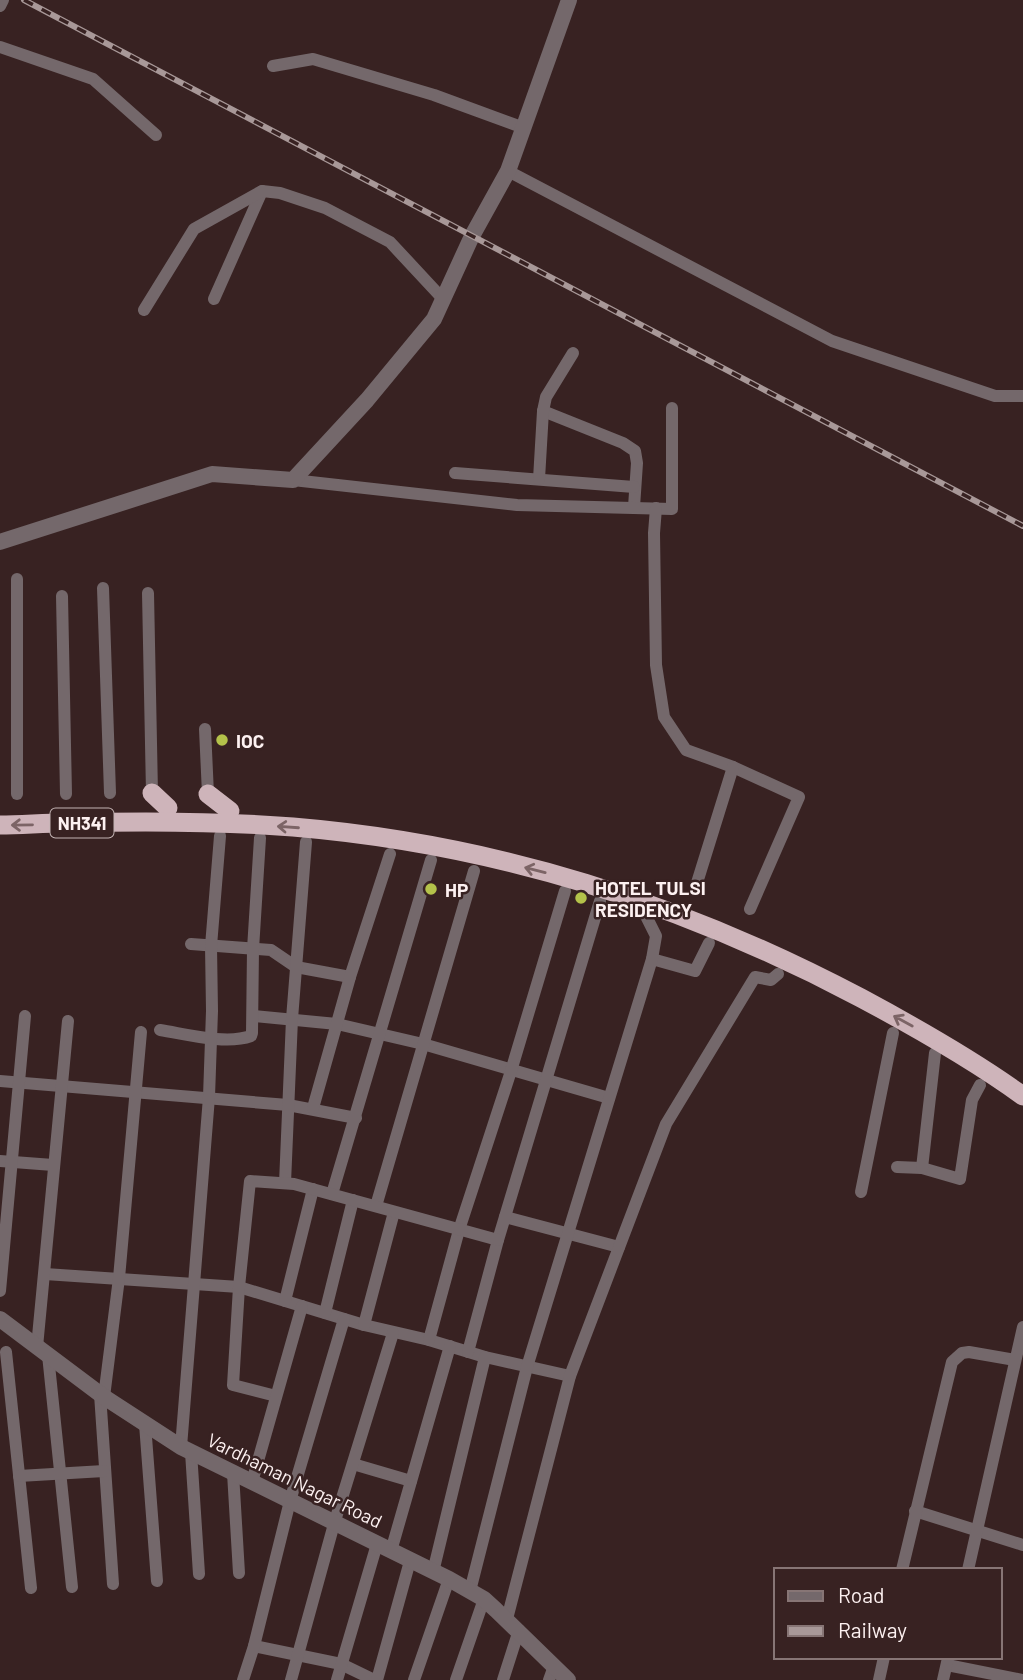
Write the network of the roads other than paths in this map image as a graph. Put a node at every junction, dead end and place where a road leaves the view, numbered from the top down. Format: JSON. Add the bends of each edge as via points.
{"nodes":[{"id":1,"x":3,"y":0,"type":"edge"},
{"id":2,"x":569,"y":0,"type":"edge"},
{"id":3,"x":0,"y":6,"type":"edge"},
{"id":4,"x":0,"y":47,"type":"edge"},
{"id":5,"x":273,"y":66,"type":"dead end"},
{"id":6,"x":524,"y":128,"type":"junction"},
{"id":7,"x":156,"y":135,"type":"dead end"},
{"id":8,"x":508,"y":171,"type":"junction"},
{"id":9,"x":262,"y":191,"type":"junction"},
{"id":10,"x":214,"y":299,"type":"dead end"},
{"id":11,"x":443,"y":299,"type":"junction"},
{"id":12,"x":144,"y":310,"type":"dead end"},
{"id":13,"x":573,"y":353,"type":"dead end"},
{"id":14,"x":1023,"y":396,"type":"edge"},
{"id":15,"x":672,"y":408,"type":"dead end"},
{"id":16,"x":543,"y":411,"type":"junction"},
{"id":17,"x":455,"y":473,"type":"dead end"},
{"id":18,"x":539,"y":479,"type":"junction"},
{"id":19,"x":293,"y":480,"type":"junction"},
{"id":20,"x":634,"y":487,"type":"junction"},
{"id":21,"x":634,"y":507,"type":"junction"},
{"id":22,"x":656,"y":508,"type":"junction"},
{"id":23,"x":0,"y":542,"type":"edge"},
{"id":24,"x":17,"y":579,"type":"dead end"},
{"id":25,"x":103,"y":588,"type":"dead end"},
{"id":26,"x":148,"y":593,"type":"dead end"},
{"id":27,"x":62,"y":596,"type":"dead end"},
{"id":28,"x":205,"y":729,"type":"dead end"},
{"id":29,"x":733,"y":767,"type":"junction"},
{"id":30,"x":110,"y":793,"type":"dead end"},
{"id":31,"x":152,"y":793,"type":"joint"},
{"id":32,"x":17,"y":794,"type":"dead end"},
{"id":33,"x":66,"y":794,"type":"dead end"},
{"id":34,"x":208,"y":794,"type":"joint"},
{"id":35,"x":230,"y":811,"type":"dead end"},
{"id":36,"x":166,"y":815,"type":"junction"},
{"id":37,"x":0,"y":825,"type":"edge"},
{"id":38,"x":220,"y":836,"type":"dead end"},
{"id":39,"x":260,"y":838,"type":"dead end"},
{"id":40,"x":306,"y":842,"type":"dead end"},
{"id":41,"x":390,"y":854,"type":"dead end"},
{"id":42,"x":431,"y":860,"type":"dead end"},
{"id":43,"x":474,"y":871,"type":"dead end"},
{"id":44,"x":569,"y":885,"type":"junction"},
{"id":45,"x":696,"y":886,"type":"dead end"},
{"id":46,"x":600,"y":901,"type":"joint"},
{"id":47,"x":750,"y":909,"type":"dead end"},
{"id":48,"x":646,"y":916,"type":"dead end"},
{"id":49,"x":716,"y":937,"type":"junction"},
{"id":50,"x":191,"y":944,"type":"dead end"},
{"id":51,"x":211,"y":946,"type":"junction"},
{"id":52,"x":253,"y":949,"type":"junction"},
{"id":53,"x":652,"y":959,"type":"junction"},
{"id":54,"x":746,"y":960,"type":"dead end"},
{"id":55,"x":296,"y":967,"type":"junction"},
{"id":56,"x":778,"y":974,"type":"dead end"},
{"id":57,"x":350,"y":977,"type":"junction"},
{"id":58,"x":25,"y":1016,"type":"dead end"},
{"id":59,"x":253,"y":1016,"type":"junction"},
{"id":60,"x":292,"y":1019,"type":"junction"},
{"id":61,"x":68,"y":1021,"type":"dead end"},
{"id":62,"x":337,"y":1024,"type":"junction"},
{"id":63,"x":160,"y":1030,"type":"dead end"},
{"id":64,"x":141,"y":1032,"type":"dead end"},
{"id":65,"x":378,"y":1033,"type":"junction"},
{"id":66,"x":893,"y":1033,"type":"dead end"},
{"id":67,"x":211,"y":1038,"type":"junction"},
{"id":68,"x":424,"y":1044,"type":"junction"},
{"id":69,"x":935,"y":1053,"type":"dead end"},
{"id":70,"x":977,"y":1064,"type":"junction"},
{"id":71,"x":511,"y":1071,"type":"junction"},
{"id":72,"x":0,"y":1081,"type":"edge"},
{"id":73,"x":548,"y":1081,"type":"junction"},
{"id":74,"x":18,"y":1082,"type":"junction"},
{"id":75,"x":980,"y":1085,"type":"joint"},
{"id":76,"x":61,"y":1086,"type":"junction"},
{"id":77,"x":135,"y":1091,"type":"junction"},
{"id":78,"x":209,"y":1097,"type":"junction"},
{"id":79,"x":1023,"y":1097,"type":"edge"},
{"id":80,"x":609,"y":1098,"type":"junction"},
{"id":81,"x":288,"y":1105,"type":"junction"},
{"id":82,"x":313,"y":1108,"type":"junction"},
{"id":83,"x":355,"y":1118,"type":"junction"},
{"id":84,"x":6,"y":1161,"type":"edge"},
{"id":85,"x":53,"y":1165,"type":"junction"},
{"id":86,"x":897,"y":1167,"type":"dead end"},
{"id":87,"x":922,"y":1168,"type":"junction"},
{"id":88,"x":285,"y":1183,"type":"junction"},
{"id":89,"x":313,"y":1189,"type":"junction"},
{"id":90,"x":861,"y":1192,"type":"dead end"},
{"id":91,"x":332,"y":1194,"type":"junction"},
{"id":92,"x":353,"y":1200,"type":"junction"},
{"id":93,"x":376,"y":1206,"type":"junction"},
{"id":94,"x":394,"y":1212,"type":"junction"},
{"id":95,"x":505,"y":1217,"type":"junction"},
{"id":96,"x":459,"y":1230,"type":"junction"},
{"id":97,"x":568,"y":1232,"type":"junction"},
{"id":98,"x":498,"y":1240,"type":"junction"},
{"id":99,"x":619,"y":1247,"type":"junction"},
{"id":100,"x":45,"y":1274,"type":"junction"},
{"id":101,"x":119,"y":1278,"type":"junction"},
{"id":102,"x":194,"y":1284,"type":"junction"},
{"id":103,"x":239,"y":1287,"type":"junction"},
{"id":104,"x":0,"y":1291,"type":"edge"},
{"id":105,"x":285,"y":1301,"type":"junction"},
{"id":106,"x":302,"y":1306,"type":"junction"},
{"id":107,"x":325,"y":1313,"type":"junction"},
{"id":108,"x":0,"y":1319,"type":"edge"},
{"id":109,"x":344,"y":1319,"type":"junction"},
{"id":110,"x":364,"y":1325,"type":"junction"},
{"id":111,"x":1023,"y":1327,"type":"edge"},
{"id":112,"x":393,"y":1333,"type":"junction"},
{"id":113,"x":429,"y":1340,"type":"junction"},
{"id":114,"x":450,"y":1346,"type":"junction"},
{"id":115,"x":42,"y":1351,"type":"junction"},
{"id":116,"x":6,"y":1352,"type":"dead end"},
{"id":117,"x":468,"y":1352,"type":"junction"},
{"id":118,"x":485,"y":1357,"type":"junction"},
{"id":119,"x":1015,"y":1360,"type":"junction"},
{"id":120,"x":527,"y":1367,"type":"junction"},
{"id":121,"x":570,"y":1376,"type":"junction"},
{"id":122,"x":102,"y":1396,"type":"junction"},
{"id":123,"x":276,"y":1396,"type":"junction"},
{"id":124,"x":145,"y":1424,"type":"junction"},
{"id":125,"x":186,"y":1449,"type":"junction"},
{"id":126,"x":353,"y":1464,"type":"junction"},
{"id":127,"x":104,"y":1471,"type":"junction"},
{"id":128,"x":60,"y":1472,"type":"junction"},
{"id":129,"x":233,"y":1473,"type":"junction"},
{"id":130,"x":19,"y":1476,"type":"junction"},
{"id":131,"x":252,"y":1482,"type":"junction"},
{"id":132,"x":411,"y":1482,"type":"junction"},
{"id":133,"x":290,"y":1501,"type":"junction"},
{"id":134,"x":915,"y":1511,"type":"junction"},
{"id":135,"x":334,"y":1524,"type":"junction"},
{"id":136,"x":977,"y":1532,"type":"junction"},
{"id":137,"x":1023,"y":1545,"type":"edge"},
{"id":138,"x":384,"y":1548,"type":"junction"},
{"id":139,"x":410,"y":1561,"type":"junction"},
{"id":140,"x":902,"y":1568,"type":"edge"},
{"id":141,"x":968,"y":1568,"type":"edge"},
{"id":142,"x":433,"y":1572,"type":"junction"},
{"id":143,"x":239,"y":1573,"type":"dead end"},
{"id":144,"x":200,"y":1574,"type":"dead end"},
{"id":145,"x":449,"y":1579,"type":"junction"},
{"id":146,"x":158,"y":1581,"type":"dead end"},
{"id":147,"x":113,"y":1584,"type":"dead end"},
{"id":148,"x":72,"y":1587,"type":"dead end"},
{"id":149,"x":32,"y":1588,"type":"dead end"},
{"id":150,"x":477,"y":1595,"type":"junction"},
{"id":151,"x":513,"y":1625,"type":"junction"},
{"id":152,"x":254,"y":1646,"type":"junction"},
{"id":153,"x":299,"y":1655,"type":"junction"},
{"id":154,"x":884,"y":1659,"type":"edge"},
{"id":155,"x":948,"y":1661,"type":"edge"},
{"id":156,"x":341,"y":1664,"type":"junction"},
{"id":157,"x":551,"y":1673,"type":"edge"},
{"id":158,"x":243,"y":1680,"type":"edge"},
{"id":159,"x":291,"y":1680,"type":"edge"},
{"id":160,"x":337,"y":1680,"type":"edge"},
{"id":161,"x":376,"y":1680,"type":"edge"},
{"id":162,"x":414,"y":1680,"type":"edge"},
{"id":163,"x":456,"y":1680,"type":"edge"},
{"id":164,"x":503,"y":1680,"type":"edge"},
{"id":165,"x":568,"y":1680,"type":"edge"},
{"id":166,"x":879,"y":1680,"type":"edge"},
{"id":167,"x":943,"y":1680,"type":"edge"},
{"id":168,"x":1023,"y":1680,"type":"edge"}],
"edges":[{"from":1,"to":3,"type":"street"},
{"from":2,"to":6,"type":"street"},
{"from":4,"to":7,"type":"street","via":[[93,79]]},
{"from":5,"to":6,"type":"street","via":[[313,59]]},
{"from":6,"to":8,"type":"street"},
{"from":8,"to":11,"type":"street"},
{"from":8,"to":14,"type":"street","via":[[832,341],[995,396]]},
{"from":9,"to":10,"type":"street"},
{"from":9,"to":11,"type":"street","via":[[325,208],[390,242]]},
{"from":9,"to":12,"type":"street","via":[[194,229]]},
{"from":11,"to":19,"type":"street","via":[[434,319],[367,400]]},
{"from":13,"to":16,"type":"street","via":[[550,389]]},
{"from":15,"to":22,"type":"street","via":[[673,509]]},
{"from":16,"to":18,"type":"street"},
{"from":16,"to":20,"type":"street","via":[[635,451]]},
{"from":17,"to":18,"type":"street"},
{"from":18,"to":20,"type":"street"},
{"from":19,"to":21,"type":"street","via":[[517,505]]},
{"from":19,"to":23,"type":"street","via":[[212,474]]},
{"from":20,"to":21,"type":"street"},
{"from":21,"to":22,"type":"street"},
{"from":22,"to":29,"type":"street","via":[[656,666],[664,717],[686,750]]},
{"from":24,"to":32,"type":"street"},
{"from":25,"to":30,"type":"street"},
{"from":26,"to":31,"type":"street"},
{"from":27,"to":33,"type":"street"},
{"from":28,"to":34,"type":"street"},
{"from":29,"to":45,"type":"street"},
{"from":29,"to":47,"type":"street","via":[[799,797]]},
{"from":31,"to":36,"type":"highway"},
{"from":34,"to":35,"type":"highway"},
{"from":36,"to":37,"type":"highway","number":"NH341","one_way":true},
{"from":44,"to":36,"type":"highway","number":"NH341","one_way":true,"via":[[455,850],[382,836]]},
{"from":38,"to":51,"type":"street"},
{"from":39,"to":52,"type":"street"},
{"from":40,"to":55,"type":"street"},
{"from":41,"to":57,"type":"street"},
{"from":42,"to":65,"type":"street"},
{"from":43,"to":68,"type":"street"},
{"from":44,"to":46,"type":"highway","number":"NH341"},
{"from":44,"to":49,"type":"highway","number":"NH341","via":[[683,915]]},
{"from":44,"to":71,"type":"street"},
{"from":46,"to":73,"type":"street"},
{"from":48,"to":53,"type":"street","via":[[656,936]]},
{"from":49,"to":53,"type":"street","via":[[695,971]]},
{"from":49,"to":54,"type":"highway","number":"NH341"},
{"from":70,"to":49,"type":"highway","number":"NH341","one_way":true,"via":[[828,981]]},
{"from":50,"to":51,"type":"street"},
{"from":51,"to":52,"type":"street"},
{"from":51,"to":67,"type":"street"},
{"from":52,"to":55,"type":"street","via":[[271,950]]},
{"from":52,"to":59,"type":"street"},
{"from":53,"to":80,"type":"street"},
{"from":55,"to":57,"type":"street"},
{"from":55,"to":60,"type":"street"},
{"from":56,"to":99,"type":"street","via":[[771,980],[754,977],[666,1124]]},
{"from":57,"to":62,"type":"street"},
{"from":58,"to":74,"type":"street"},
{"from":59,"to":60,"type":"street"},
{"from":59,"to":67,"type":"street","via":[[251,1036]]},
{"from":60,"to":62,"type":"street"},
{"from":60,"to":81,"type":"street"},
{"from":61,"to":76,"type":"street"},
{"from":62,"to":65,"type":"street"},
{"from":62,"to":82,"type":"street"},
{"from":63,"to":67,"type":"street"},
{"from":64,"to":77,"type":"street"},
{"from":65,"to":68,"type":"street"},
{"from":65,"to":83,"type":"street"},
{"from":66,"to":90,"type":"street"},
{"from":67,"to":78,"type":"street"},
{"from":68,"to":71,"type":"street"},
{"from":68,"to":93,"type":"street"},
{"from":69,"to":87,"type":"street"},
{"from":70,"to":75,"type":"highway"},
{"from":70,"to":79,"type":"highway","number":"NH341"},
{"from":71,"to":73,"type":"street"},
{"from":71,"to":96,"type":"street"},
{"from":72,"to":74,"type":"street"},
{"from":73,"to":80,"type":"street"},
{"from":73,"to":95,"type":"street"},
{"from":74,"to":76,"type":"street"},
{"from":74,"to":84,"type":"street"},
{"from":75,"to":87,"type":"street","via":[[972,1100],[960,1179]]},
{"from":76,"to":77,"type":"street"},
{"from":76,"to":85,"type":"street"},
{"from":77,"to":78,"type":"street"},
{"from":77,"to":101,"type":"street"},
{"from":78,"to":81,"type":"street"},
{"from":78,"to":102,"type":"street"},
{"from":80,"to":97,"type":"street"},
{"from":81,"to":82,"type":"street"},
{"from":81,"to":88,"type":"street"},
{"from":82,"to":83,"type":"street"},
{"from":83,"to":91,"type":"street"},
{"from":84,"to":85,"type":"street"},
{"from":84,"to":104,"type":"street"},
{"from":85,"to":100,"type":"street"},
{"from":86,"to":87,"type":"street"},
{"from":88,"to":89,"type":"street"},
{"from":88,"to":103,"type":"street","via":[[250,1181]]},
{"from":89,"to":91,"type":"street"},
{"from":89,"to":105,"type":"street"},
{"from":91,"to":92,"type":"street"},
{"from":92,"to":93,"type":"street"},
{"from":92,"to":107,"type":"street"},
{"from":93,"to":94,"type":"street"},
{"from":94,"to":96,"type":"street"},
{"from":94,"to":110,"type":"street"},
{"from":95,"to":97,"type":"street"},
{"from":95,"to":98,"type":"street"},
{"from":96,"to":98,"type":"street"},
{"from":96,"to":113,"type":"street"},
{"from":97,"to":99,"type":"street"},
{"from":97,"to":120,"type":"street"},
{"from":98,"to":117,"type":"street"},
{"from":99,"to":121,"type":"street"},
{"from":100,"to":101,"type":"street"},
{"from":100,"to":115,"type":"street"},
{"from":101,"to":102,"type":"street"},
{"from":101,"to":122,"type":"street"},
{"from":102,"to":103,"type":"street"},
{"from":102,"to":125,"type":"street"},
{"from":103,"to":105,"type":"street"},
{"from":103,"to":123,"type":"street","via":[[233,1385]]},
{"from":105,"to":106,"type":"street"},
{"from":106,"to":107,"type":"street"},
{"from":106,"to":123,"type":"street"},
{"from":107,"to":109,"type":"street"},
{"from":108,"to":115,"type":"street","name":"Vardhaman Nagar Road"},
{"from":109,"to":110,"type":"street"},
{"from":109,"to":133,"type":"street"},
{"from":110,"to":112,"type":"street"},
{"from":111,"to":119,"type":"street"},
{"from":112,"to":113,"type":"street"},
{"from":112,"to":126,"type":"street"},
{"from":113,"to":114,"type":"street"},
{"from":114,"to":117,"type":"street"},
{"from":114,"to":132,"type":"street"},
{"from":115,"to":122,"type":"street","name":"Vardhaman Nagar Road"},
{"from":115,"to":128,"type":"street"},
{"from":116,"to":130,"type":"street"},
{"from":117,"to":118,"type":"street"},
{"from":118,"to":120,"type":"street"},
{"from":118,"to":142,"type":"street"},
{"from":119,"to":134,"type":"street","via":[[969,1352],[952,1362]]},
{"from":119,"to":136,"type":"street"},
{"from":120,"to":121,"type":"street"},
{"from":120,"to":150,"type":"street"},
{"from":121,"to":151,"type":"street"},
{"from":122,"to":124,"type":"street","name":"Vardhaman Nagar Road"},
{"from":122,"to":127,"type":"street"},
{"from":123,"to":131,"type":"street"},
{"from":124,"to":125,"type":"street","name":"Vardhaman Nagar Road"},
{"from":124,"to":146,"type":"street"},
{"from":125,"to":129,"type":"street","name":"Vardhaman Nagar Road"},
{"from":125,"to":144,"type":"street"},
{"from":126,"to":132,"type":"street"},
{"from":126,"to":135,"type":"street"},
{"from":127,"to":128,"type":"street"},
{"from":127,"to":147,"type":"street"},
{"from":128,"to":130,"type":"street"},
{"from":128,"to":148,"type":"street"},
{"from":129,"to":131,"type":"street","name":"Vardhaman Nagar Road"},
{"from":129,"to":143,"type":"street"},
{"from":130,"to":149,"type":"street"},
{"from":131,"to":133,"type":"street","name":"Vardhaman Nagar Road"},
{"from":132,"to":138,"type":"street"},
{"from":133,"to":135,"type":"street","name":"Vardhaman Nagar Road"},
{"from":133,"to":152,"type":"street"},
{"from":134,"to":136,"type":"street"},
{"from":134,"to":140,"type":"street"},
{"from":135,"to":138,"type":"street","name":"Vardhaman Nagar Road"},
{"from":135,"to":153,"type":"street"},
{"from":136,"to":137,"type":"street"},
{"from":136,"to":141,"type":"street"},
{"from":138,"to":139,"type":"street","name":"Vardhaman Nagar Road"},
{"from":138,"to":156,"type":"street"},
{"from":139,"to":142,"type":"street","name":"Vardhaman Nagar Road"},
{"from":139,"to":161,"type":"street"},
{"from":142,"to":145,"type":"street","name":"Vardhaman Nagar Road"},
{"from":145,"to":150,"type":"street","name":"Vardhaman Nagar Road"},
{"from":145,"to":162,"type":"street"},
{"from":150,"to":151,"type":"street","name":"Vardhaman Nagar Road"},
{"from":150,"to":163,"type":"street"},
{"from":151,"to":157,"type":"street","name":"Vardhaman Nagar Road"},
{"from":151,"to":164,"type":"street"},
{"from":152,"to":153,"type":"street"},
{"from":152,"to":158,"type":"street"},
{"from":153,"to":156,"type":"street"},
{"from":153,"to":159,"type":"street"},
{"from":154,"to":166,"type":"street"},
{"from":155,"to":167,"type":"street"},
{"from":155,"to":168,"type":"street"},
{"from":156,"to":160,"type":"street"},
{"from":156,"to":161,"type":"street"},
{"from":157,"to":165,"type":"street","name":"Vardhaman Nagar Road"}]}
